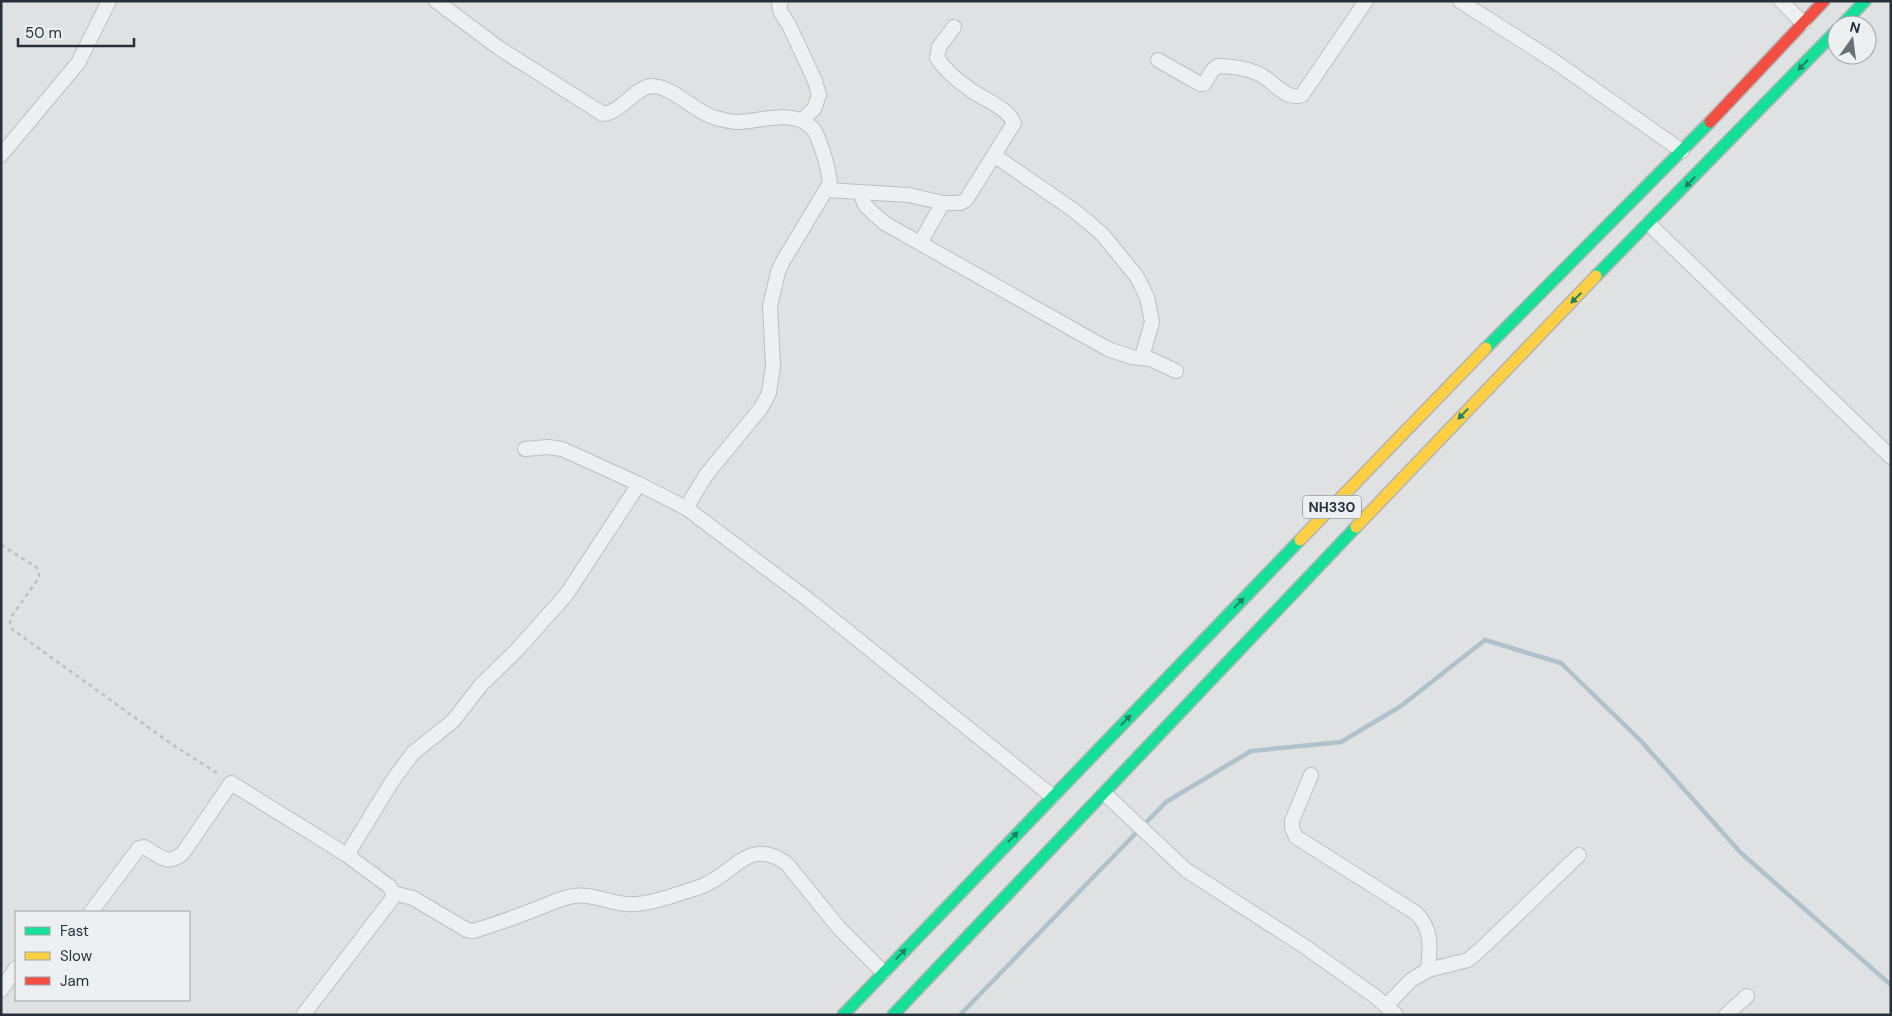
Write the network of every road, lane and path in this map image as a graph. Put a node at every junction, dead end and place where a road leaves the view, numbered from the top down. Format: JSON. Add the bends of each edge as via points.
{"nodes":[{"id":1,"x":109,"y":1,"type":"edge"},
{"id":2,"x":436,"y":1,"type":"edge"},
{"id":3,"x":781,"y":1,"type":"edge"},
{"id":4,"x":1366,"y":1,"type":"edge"},
{"id":5,"x":1460,"y":1,"type":"edge"},
{"id":6,"x":1781,"y":1,"type":"edge"},
{"id":7,"x":1824,"y":1,"type":"edge"},
{"id":8,"x":1865,"y":1,"type":"edge"},
{"id":9,"x":1852,"y":15,"type":"edge"},
{"id":10,"x":1803,"y":23,"type":"junction"},
{"id":11,"x":954,"y":26,"type":"dead end"},
{"id":12,"x":1827,"y":40,"type":"edge"},
{"id":13,"x":1158,"y":60,"type":"dead end"},
{"id":14,"x":802,"y":120,"type":"junction"},
{"id":15,"x":1682,"y":152,"type":"junction"},
{"id":16,"x":1,"y":155,"type":"edge"},
{"id":17,"x":995,"y":156,"type":"junction"},
{"id":18,"x":827,"y":190,"type":"junction"},
{"id":19,"x":860,"y":192,"type":"junction"},
{"id":20,"x":943,"y":203,"type":"junction"},
{"id":21,"x":1649,"y":224,"type":"junction"},
{"id":22,"x":920,"y":243,"type":"junction"},
{"id":23,"x":1142,"y":357,"type":"junction"},
{"id":24,"x":1176,"y":371,"type":"dead end"},
{"id":25,"x":525,"y":449,"type":"dead end"},
{"id":26,"x":1891,"y":457,"type":"edge"},
{"id":27,"x":639,"y":484,"type":"junction"},
{"id":28,"x":686,"y":508,"type":"junction"},
{"id":29,"x":1,"y":545,"type":"edge"},
{"id":30,"x":1311,"y":775,"type":"dead end"},
{"id":31,"x":231,"y":783,"type":"junction"},
{"id":32,"x":1105,"y":794,"type":"junction"},
{"id":33,"x":1052,"y":796,"type":"junction"},
{"id":34,"x":1579,"y":854,"type":"dead end"},
{"id":35,"x":347,"y":856,"type":"junction"},
{"id":36,"x":393,"y":893,"type":"junction"},
{"id":37,"x":92,"y":911,"type":"edge"},
{"id":38,"x":15,"y":969,"type":"edge"},
{"id":39,"x":1428,"y":970,"type":"junction"},
{"id":40,"x":883,"y":972,"type":"junction"},
{"id":41,"x":1,"y":990,"type":"edge"},
{"id":42,"x":1747,"y":996,"type":"dead end"},
{"id":43,"x":1391,"y":1010,"type":"edge"},
{"id":44,"x":303,"y":1015,"type":"edge"},
{"id":45,"x":843,"y":1015,"type":"edge"},
{"id":46,"x":893,"y":1015,"type":"edge"},
{"id":47,"x":1726,"y":1015,"type":"edge"}],
"edges":[{"from":1,"to":16,"type":"street","via":[[78,62]]},
{"from":2,"to":14,"type":"street","via":[[499,48],[603,114],[610,113],[650,86],[667,90],[701,112],[722,120]]},
{"from":3,"to":14,"type":"street","via":[[780,13],[815,80],[819,95],[814,109]]},
{"from":4,"to":13,"type":"street","via":[[1302,95],[1297,97],[1288,95],[1266,77],[1252,71],[1218,66],[1204,84],[1200,84]]},
{"from":5,"to":15,"type":"street","via":[[1554,61]]},
{"from":6,"to":10,"type":"street"},
{"from":7,"to":10,"type":"highway","number":"NH330"},
{"from":8,"to":9,"type":"highway"},
{"from":10,"to":15,"type":"highway","number":"NH330"},
{"from":11,"to":17,"type":"street","via":[[939,47],[937,58],[972,91],[1008,113],[1014,123]]},
{"from":12,"to":21,"type":"highway","number":"NH330","one_way":true},
{"from":14,"to":18,"type":"street","via":[[812,126],[818,136],[830,173]]},
{"from":33,"to":15,"type":"highway","number":"NH330","one_way":true,"via":[[1507,326]]},
{"from":17,"to":20,"type":"street","via":[[966,200]]},
{"from":17,"to":23,"type":"street","via":[[1088,222],[1103,235],[1137,277],[1147,297],[1152,322]]},
{"from":18,"to":19,"type":"street"},
{"from":18,"to":28,"type":"street","via":[[778,272],[770,306],[773,366],[769,393],[761,408],[706,475]]},
{"from":19,"to":20,"type":"street","via":[[909,195]]},
{"from":19,"to":22,"type":"street","via":[[865,205],[875,216]]},
{"from":20,"to":22,"type":"street"},
{"from":21,"to":26,"type":"street"},
{"from":21,"to":32,"type":"highway","number":"NH330","one_way":true,"via":[[1411,468]]},
{"from":22,"to":23,"type":"street","via":[[1096,343],[1132,357]]},
{"from":23,"to":24,"type":"street"},
{"from":25,"to":27,"type":"street","via":[[548,447],[562,450]]},
{"from":27,"to":28,"type":"street"},
{"from":27,"to":35,"type":"street","via":[[566,595],[518,650],[481,685],[453,720],[413,754],[393,780]]},
{"from":28,"to":33,"type":"street","via":[[810,601]]},
{"from":29,"to":31,"type":"path","via":[[39,571],[36,582],[11,617],[12,629]]},
{"from":30,"to":39,"type":"street","via":[[1292,821],[1296,837],[1424,920],[1430,941]]},
{"from":31,"to":35,"type":"street"},
{"from":31,"to":37,"type":"street","via":[[183,853],[167,860],[144,847],[138,848]]},
{"from":32,"to":43,"type":"street","via":[[1186,870],[1304,946]]},
{"from":32,"to":46,"type":"highway","number":"NH330"},
{"from":40,"to":33,"type":"highway","number":"NH330","one_way":true},
{"from":34,"to":39,"type":"street","via":[[1468,960]]},
{"from":35,"to":36,"type":"street","via":[[384,882]]},
{"from":36,"to":40,"type":"street","via":[[413,898],[473,932],[574,895],[626,904],[673,895],[720,877],[743,858],[755,853],[767,854],[787,864],[839,928]]},
{"from":36,"to":44,"type":"street","via":[[392,899]]},
{"from":38,"to":41,"type":"street"},
{"from":39,"to":43,"type":"street","via":[[1411,980]]},
{"from":40,"to":45,"type":"highway","number":"NH330"},
{"from":42,"to":47,"type":"street"}]}
